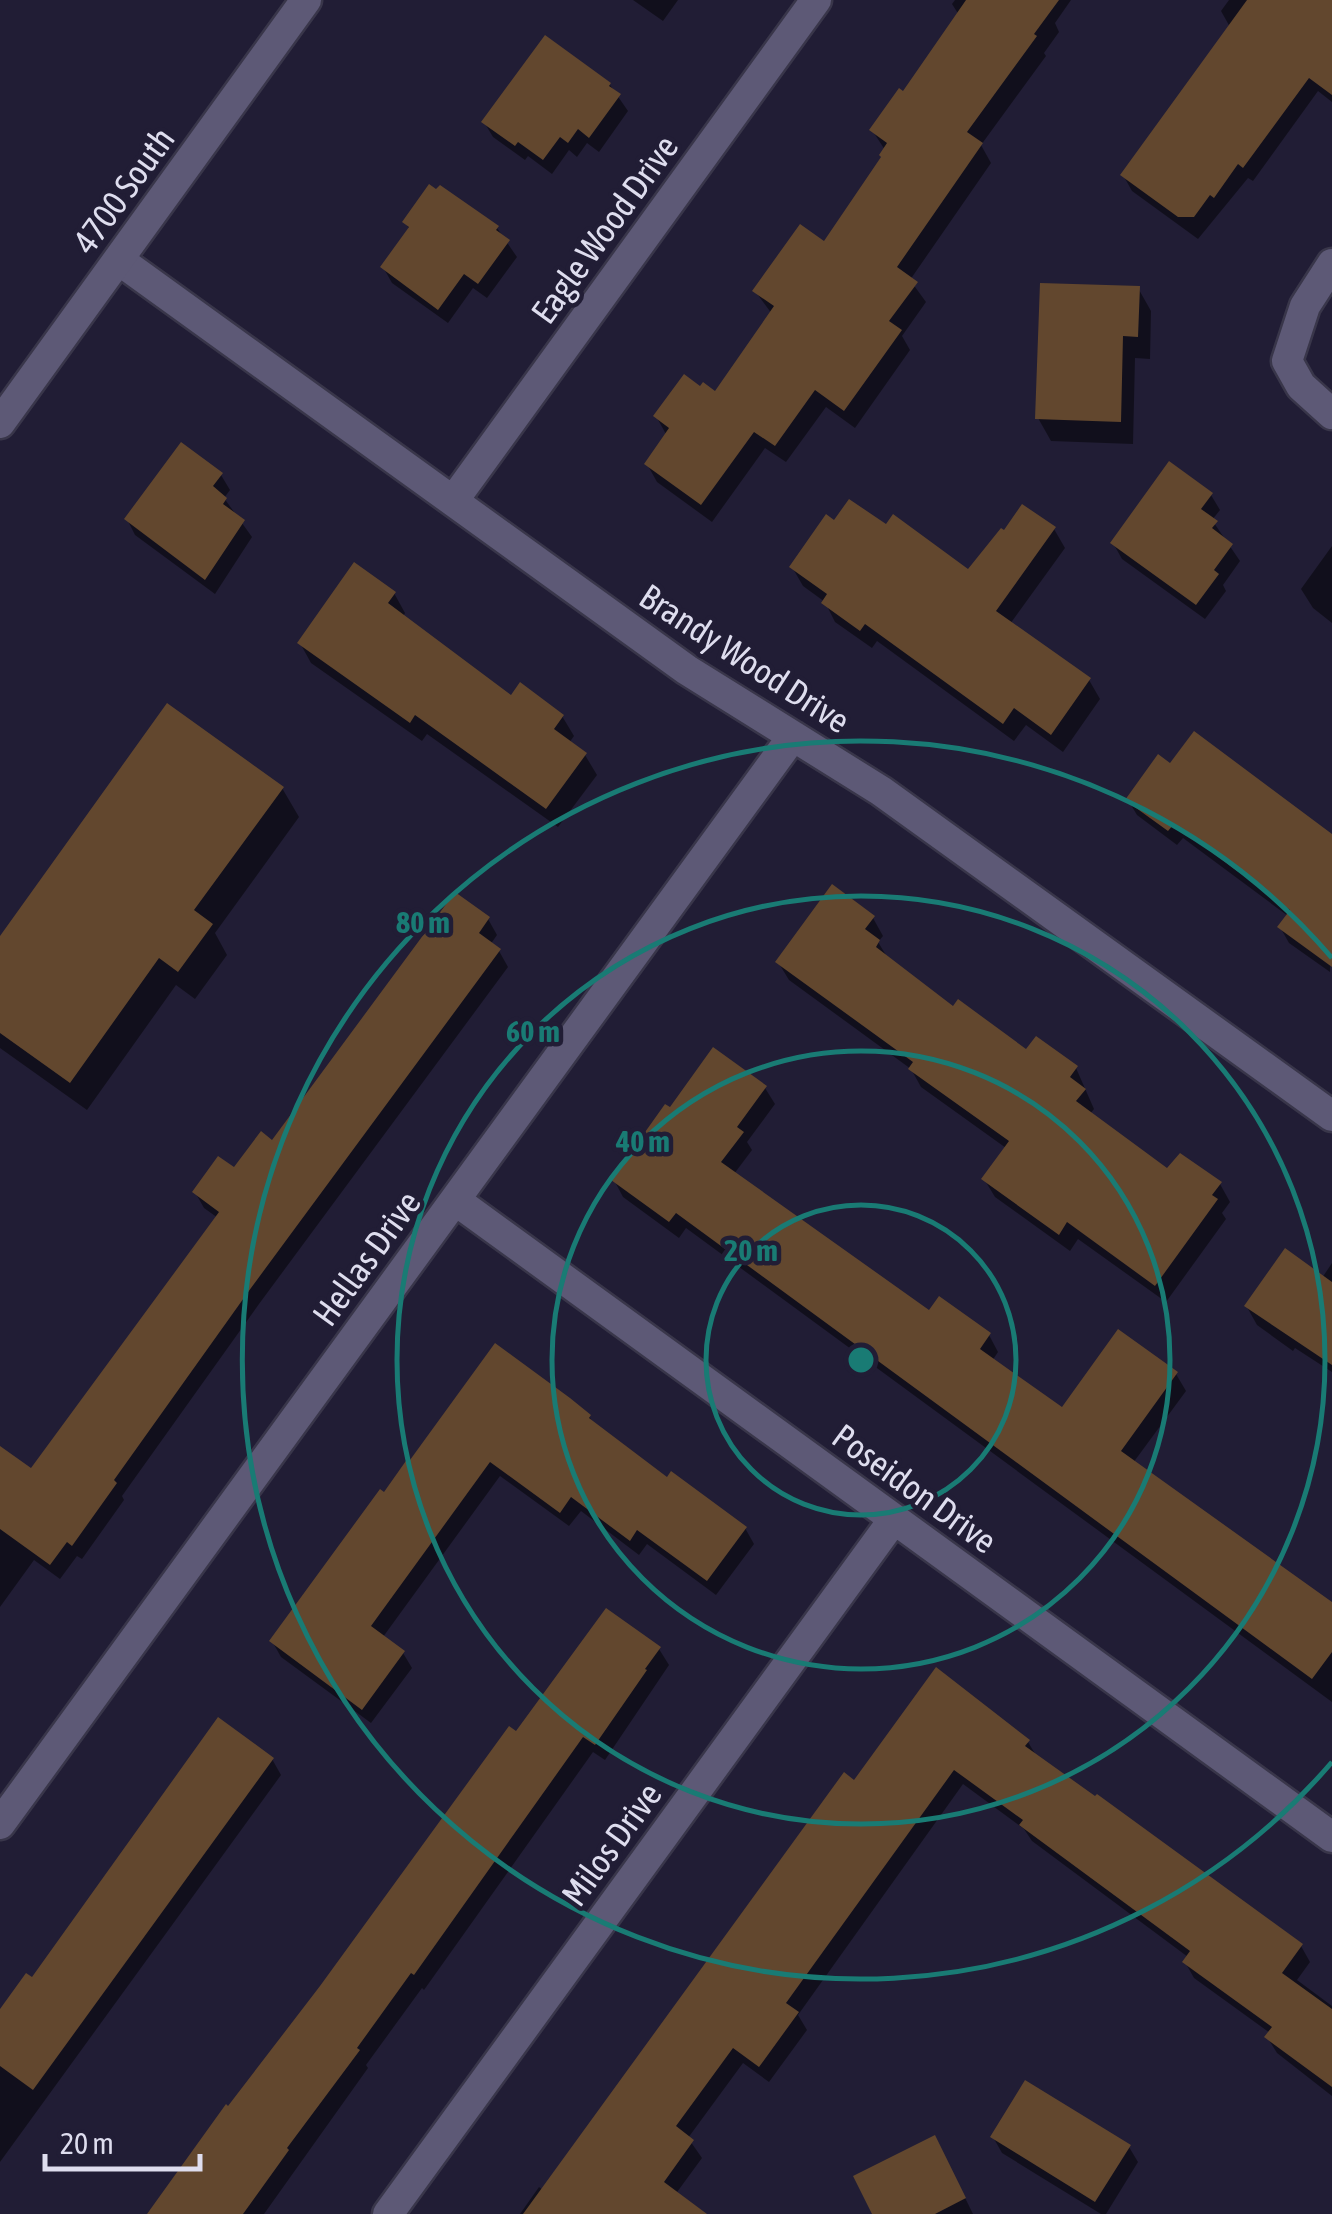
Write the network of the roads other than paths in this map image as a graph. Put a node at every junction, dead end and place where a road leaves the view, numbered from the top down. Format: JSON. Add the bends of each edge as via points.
{"nodes":[{"id":1,"x":306,"y":0,"type":"edge"},
{"id":2,"x":816,"y":0,"type":"edge"},
{"id":3,"x":118,"y":260,"type":"junction"},
{"id":4,"x":1332,"y":264,"type":"edge"},
{"id":5,"x":1332,"y":414,"type":"edge"},
{"id":6,"x":0,"y":423,"type":"edge"},
{"id":7,"x":453,"y":501,"type":"junction"},
{"id":8,"x":793,"y":736,"type":"junction"},
{"id":9,"x":1332,"y":1116,"type":"edge"},
{"id":10,"x":455,"y":1200,"type":"junction"},
{"id":11,"x":894,"y":1519,"type":"junction"},
{"id":12,"x":0,"y":1824,"type":"edge"},
{"id":13,"x":1332,"y":1837,"type":"edge"},
{"id":14,"x":388,"y":2214,"type":"edge"}],
"edges":[{"from":1,"to":3,"type":"street","name":"4700 South"},
{"from":2,"to":7,"type":"street","name":"Eagle Wood Drive"},
{"from":3,"to":6,"type":"street","name":"4700 South"},
{"from":3,"to":7,"type":"street","name":"Brandy Wood Drive"},
{"from":4,"to":5,"type":"street","via":[[1305,306],[1287,361],[1301,386]]},
{"from":7,"to":8,"type":"street","name":"Brandy Wood Drive","via":[[687,670]]},
{"from":8,"to":9,"type":"street","name":"Brandy Wood Drive"},
{"from":8,"to":10,"type":"street","name":"Hellas Drive"},
{"from":10,"to":11,"type":"street","name":"Poseidon Drive"},
{"from":10,"to":12,"type":"street","name":"Hellas Drive"},
{"from":11,"to":13,"type":"street","name":"Poseidon Drive"},
{"from":11,"to":14,"type":"street","name":"Milos Drive"}]}
